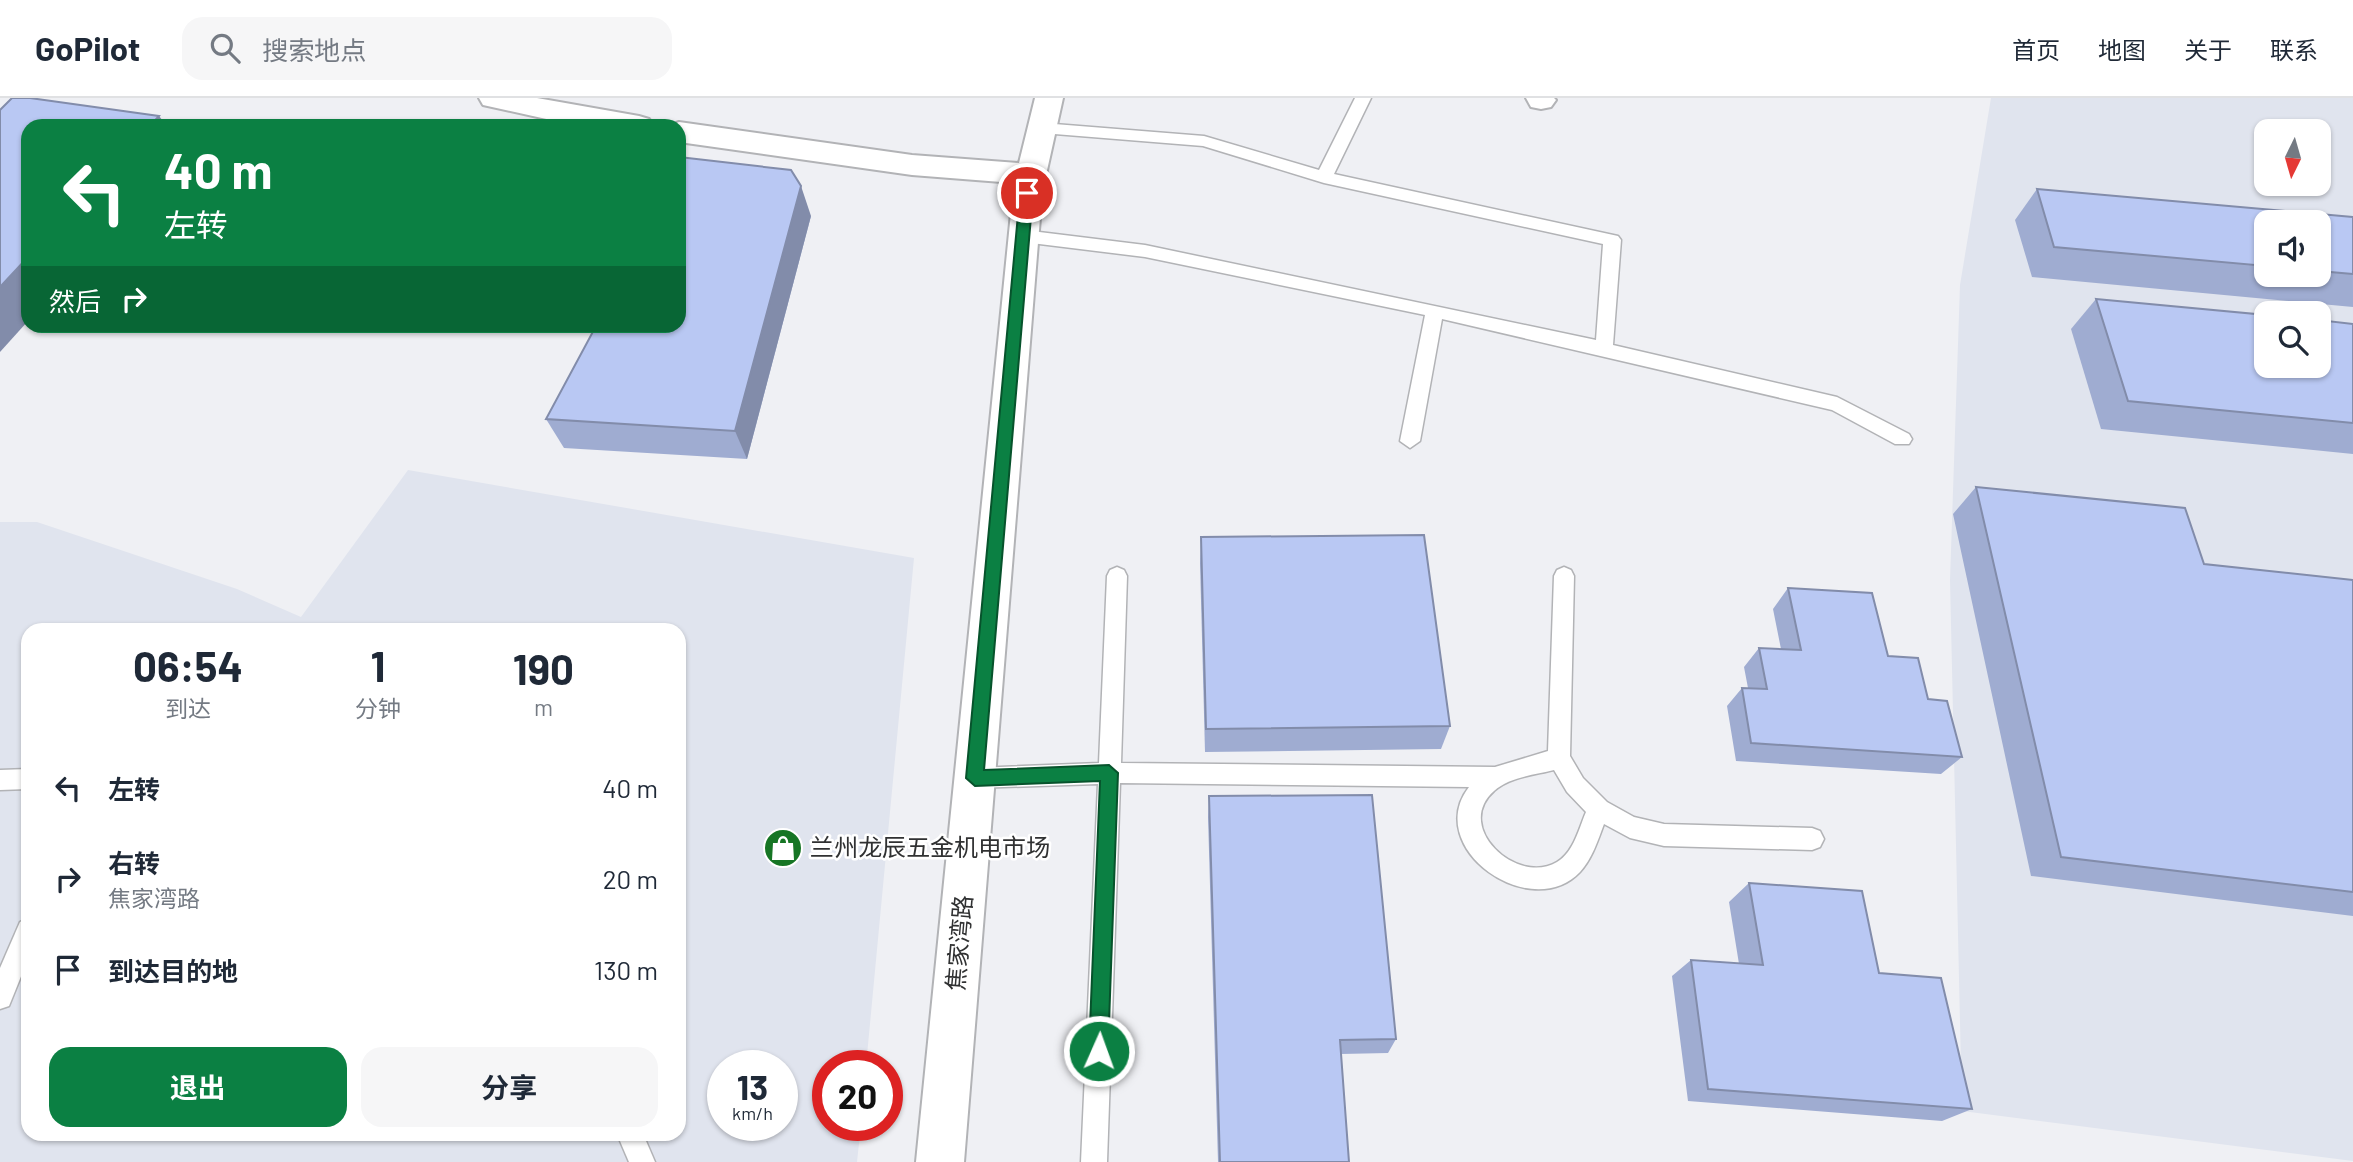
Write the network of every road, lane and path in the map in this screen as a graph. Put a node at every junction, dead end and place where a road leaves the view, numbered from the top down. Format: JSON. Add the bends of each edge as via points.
{"nodes":[{"id":1,"x":493,"y":98,"type":"edge"},
{"id":2,"x":1363,"y":98,"type":"edge"},
{"id":3,"x":1046,"y":113,"type":"edge"},
{"id":4,"x":592,"y":119,"type":"edge"},
{"id":5,"x":686,"y":133,"type":"edge"},
{"id":6,"x":1031,"y":174,"type":"junction"},
{"id":7,"x":1324,"y":177,"type":"junction"},
{"id":8,"x":1023,"y":236,"type":"junction"},
{"id":9,"x":1435,"y":311,"type":"junction"},
{"id":10,"x":1604,"y":349,"type":"junction"},
{"id":11,"x":1902,"y":439,"type":"dead end"},
{"id":12,"x":1410,"y":441,"type":"dead end"},
{"id":13,"x":1117,"y":576,"type":"dead end"},
{"id":14,"x":1564,"y":576,"type":"dead end"},
{"id":15,"x":1559,"y":758,"type":"junction"},
{"id":16,"x":1109,"y":773,"type":"junction"},
{"id":17,"x":1495,"y":777,"type":"junction"},
{"id":18,"x":975,"y":778,"type":"junction"},
{"id":19,"x":21,"y":779,"type":"edge"},
{"id":20,"x":0,"y":780,"type":"edge"},
{"id":21,"x":1599,"y":809,"type":"junction"},
{"id":22,"x":1812,"y":839,"type":"dead end"},
{"id":23,"x":21,"y":947,"type":"edge"},
{"id":24,"x":0,"y":997,"type":"edge"},
{"id":25,"x":633,"y":1141,"type":"edge"},
{"id":26,"x":642,"y":1162,"type":"edge"},
{"id":27,"x":940,"y":1162,"type":"edge"},
{"id":28,"x":1094,"y":1162,"type":"edge"}],
"edges":[{"from":1,"to":4,"type":"street"},
{"from":2,"to":7,"type":"lane"},
{"from":3,"to":6,"type":"street","name":"焦家湾路"},
{"from":3,"to":7,"type":"lane","via":[[1204,141]]},
{"from":5,"to":6,"type":"street","via":[[912,165]]},
{"from":6,"to":8,"type":"street","name":"焦家湾路"},
{"from":7,"to":10,"type":"lane","via":[[1612,240]]},
{"from":8,"to":9,"type":"lane","via":[[1145,251]]},
{"from":8,"to":18,"type":"street","name":"焦家湾路"},
{"from":9,"to":10,"type":"lane"},
{"from":9,"to":12,"type":"lane"},
{"from":10,"to":11,"type":"lane","via":[[1837,404]]},
{"from":13,"to":16,"type":"lane"},
{"from":14,"to":15,"type":"lane"},
{"from":15,"to":17,"type":"lane"},
{"from":15,"to":21,"type":"lane","via":[[1575,785]]},
{"from":16,"to":17,"type":"lane"},
{"from":16,"to":18,"type":"lane"},
{"from":16,"to":28,"type":"lane"},
{"from":17,"to":21,"type":"lane","via":[[1472,801],[1469,818],[1481,852],[1512,875],[1542,878],[1567,869],[1578,856]]},
{"from":18,"to":27,"type":"street","name":"焦家湾路"},
{"from":19,"to":20,"type":"lane"},
{"from":21,"to":22,"type":"lane","via":[[1630,827],[1664,835]]},
{"from":23,"to":24,"type":"lane"},
{"from":25,"to":26,"type":"lane"}]}
